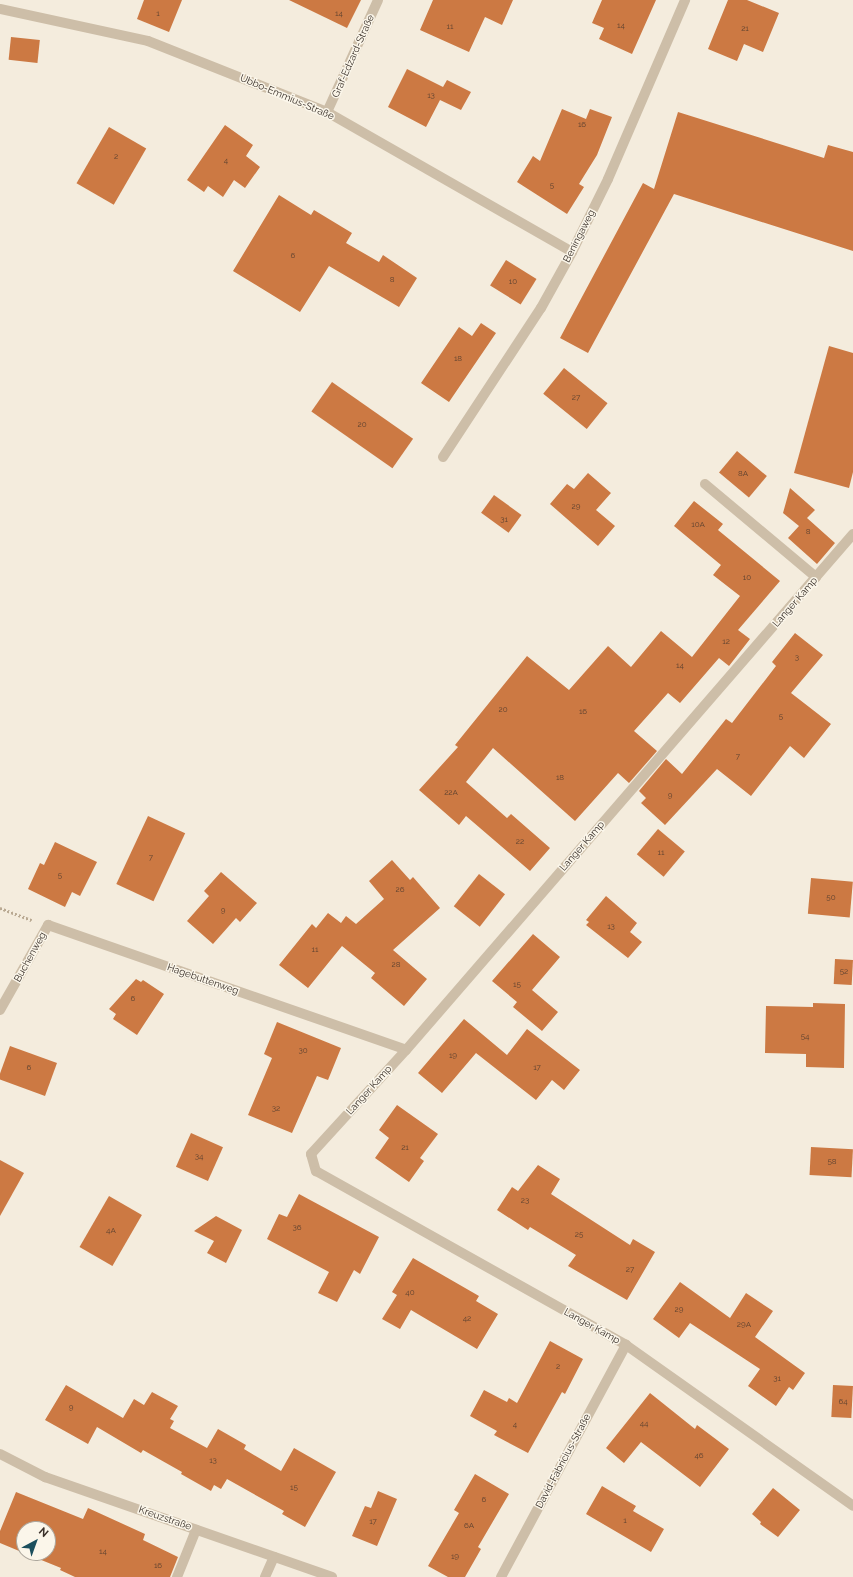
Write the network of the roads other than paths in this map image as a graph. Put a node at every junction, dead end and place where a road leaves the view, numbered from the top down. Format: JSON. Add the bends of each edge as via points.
{"nodes":[{"id":1,"x":378,"y":0,"type":"edge"},
{"id":2,"x":685,"y":0,"type":"edge"},
{"id":3,"x":0,"y":9,"type":"edge"},
{"id":4,"x":327,"y":112,"type":"junction"},
{"id":5,"x":572,"y":252,"type":"junction"},
{"id":6,"x":443,"y":457,"type":"dead end"},
{"id":7,"x":705,"y":484,"type":"dead end"},
{"id":8,"x":853,"y":534,"type":"edge"},
{"id":9,"x":816,"y":577,"type":"junction"},
{"id":10,"x":48,"y":925,"type":"joint"},
{"id":11,"x":0,"y":1010,"type":"edge"},
{"id":12,"x":406,"y":1050,"type":"junction"},
{"id":13,"x":626,"y":1345,"type":"junction"},
{"id":14,"x":0,"y":1454,"type":"edge"},
{"id":15,"x":853,"y":1506,"type":"edge"},
{"id":16,"x":196,"y":1530,"type":"junction"},
{"id":17,"x":274,"y":1557,"type":"junction"},
{"id":18,"x":178,"y":1577,"type":"edge"},
{"id":19,"x":265,"y":1577,"type":"edge"},
{"id":20,"x":332,"y":1577,"type":"edge"},
{"id":21,"x":500,"y":1577,"type":"edge"}],
"edges":[{"from":1,"to":4,"type":"street","name":"Graf-Edzard-Straße"},
{"from":2,"to":5,"type":"street","name":"Beningaweg","via":[[608,179]]},
{"from":3,"to":4,"type":"street","name":"Ubbo-Emmius-Straße","via":[[148,41]]},
{"from":4,"to":5,"type":"street","name":"Ubbo-Emmius-Straße"},
{"from":5,"to":6,"type":"street","name":"Beningaweg","via":[[541,308]]},
{"from":7,"to":9,"type":"street"},
{"from":8,"to":9,"type":"street","name":"Langer Kamp"},
{"from":9,"to":12,"type":"street","name":"Langer Kamp"},
{"from":10,"to":11,"type":"street","name":"Buchenweg"},
{"from":10,"to":12,"type":"street","name":"Hagebuttenweg"},
{"from":12,"to":13,"type":"street","name":"Langer Kamp","via":[[311,1154],[316,1171]]},
{"from":13,"to":15,"type":"street","name":"Langer Kamp"},
{"from":13,"to":21,"type":"street","name":"David-Fabricius-Straße"},
{"from":14,"to":16,"type":"street","name":"Kreuzstraße","via":[[45,1476]]},
{"from":16,"to":17,"type":"street","name":"Kreuzstraße"},
{"from":16,"to":18,"type":"street"},
{"from":17,"to":19,"type":"street"},
{"from":17,"to":20,"type":"street","name":"Kreuzstraße"}]}
